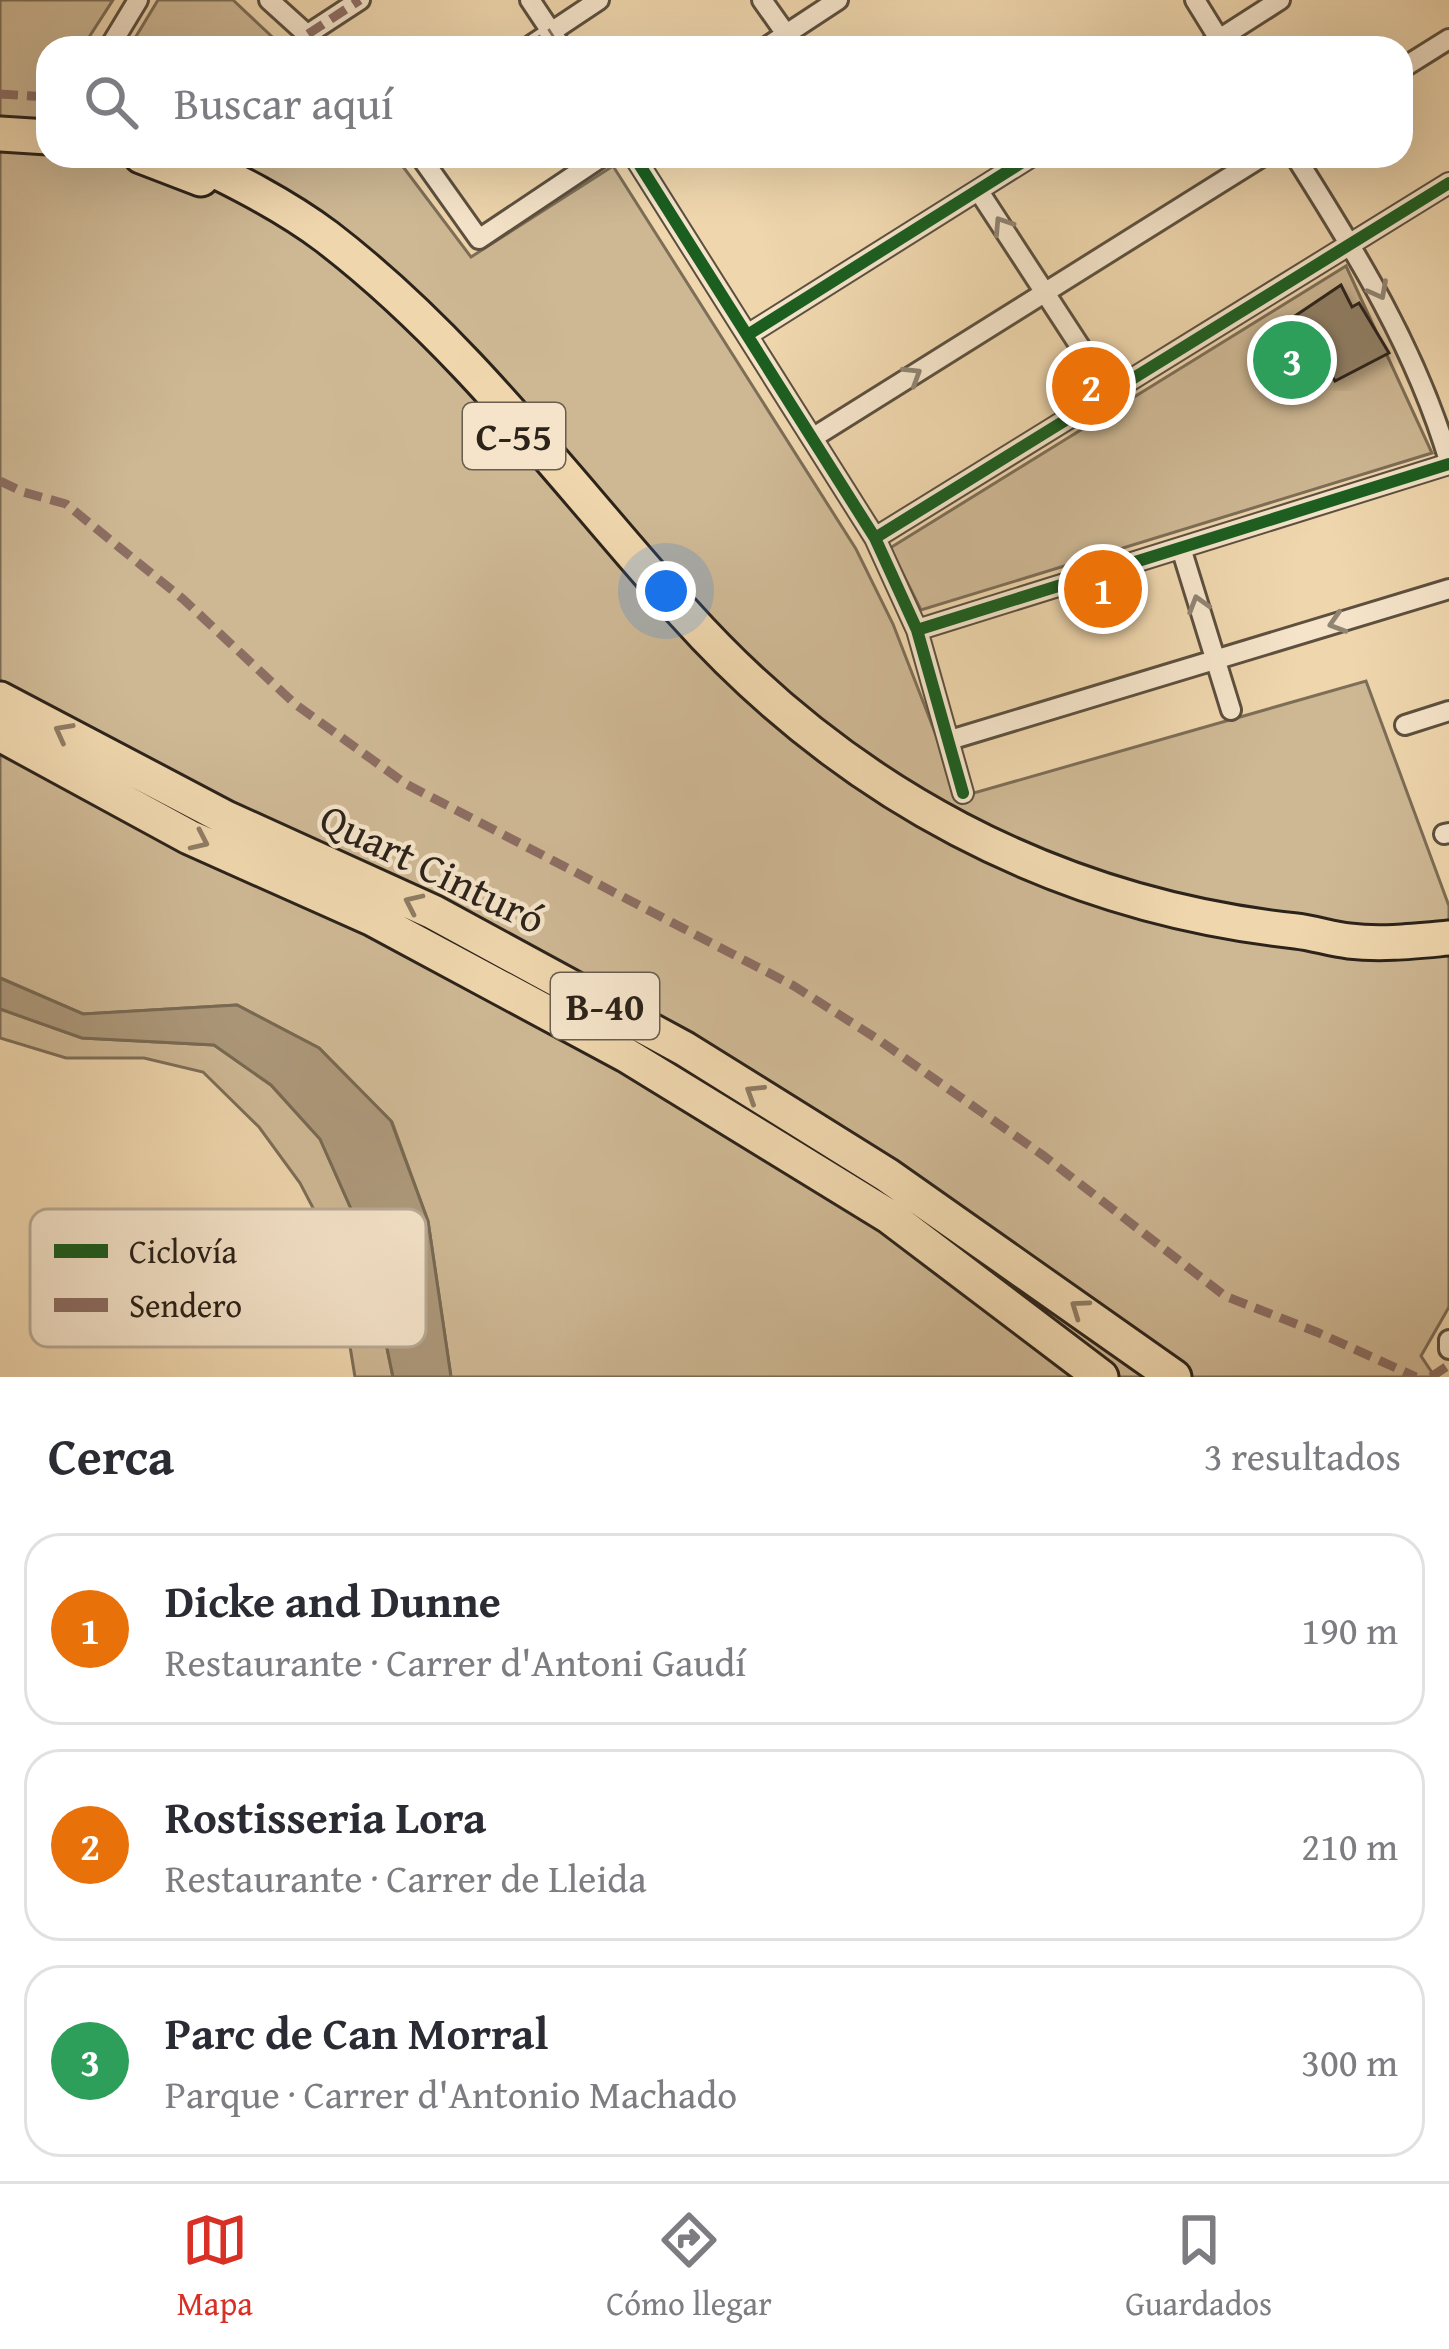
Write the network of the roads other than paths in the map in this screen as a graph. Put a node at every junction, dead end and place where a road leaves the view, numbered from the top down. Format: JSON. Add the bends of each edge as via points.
{"nodes":[{"id":1,"x":138,"y":0,"type":"edge"},
{"id":2,"x":269,"y":0,"type":"edge"},
{"id":3,"x":360,"y":0,"type":"edge"},
{"id":4,"x":530,"y":0,"type":"edge"},
{"id":5,"x":599,"y":0,"type":"edge"},
{"id":6,"x":762,"y":0,"type":"edge"},
{"id":7,"x":794,"y":0,"type":"edge"},
{"id":8,"x":838,"y":0,"type":"edge"},
{"id":9,"x":1195,"y":0,"type":"edge"},
{"id":10,"x":1280,"y":0,"type":"edge"},
{"id":11,"x":808,"y":20,"type":"junction"},
{"id":12,"x":785,"y":34,"type":"junction"},
{"id":13,"x":116,"y":36,"type":"edge"},
{"id":14,"x":309,"y":36,"type":"edge"},
{"id":15,"x":320,"y":36,"type":"edge"},
{"id":16,"x":554,"y":36,"type":"edge"},
{"id":17,"x":561,"y":36,"type":"edge"},
{"id":18,"x":782,"y":36,"type":"edge"},
{"id":19,"x":1212,"y":36,"type":"edge"},
{"id":20,"x":1229,"y":36,"type":"edge"},
{"id":21,"x":1449,"y":39,"type":"edge"},
{"id":22,"x":1413,"y":62,"type":"edge"},
{"id":23,"x":0,"y":122,"type":"edge"},
{"id":24,"x":36,"y":124,"type":"edge"},
{"id":25,"x":0,"y":134,"type":"edge"},
{"id":26,"x":36,"y":136,"type":"edge"},
{"id":27,"x":177,"y":168,"type":"edge"},
{"id":28,"x":211,"y":168,"type":"edge"},
{"id":29,"x":429,"y":168,"type":"edge"},
{"id":30,"x":585,"y":168,"type":"edge"},
{"id":31,"x":642,"y":168,"type":"edge"},
{"id":32,"x":1013,"y":168,"type":"edge"},
{"id":33,"x":1244,"y":168,"type":"edge"},
{"id":34,"x":1303,"y":168,"type":"edge"},
{"id":35,"x":1449,"y":183,"type":"edge"},
{"id":36,"x":978,"y":190,"type":"junction"},
{"id":37,"x":1352,"y":244,"type":"junction"},
{"id":38,"x":1046,"y":292,"type":"junction"},
{"id":39,"x":749,"y":334,"type":"junction"},
{"id":40,"x":1112,"y":394,"type":"junction"},
{"id":41,"x":814,"y":437,"type":"junction"},
{"id":42,"x":1449,"y":462,"type":"edge"},
{"id":43,"x":875,"y":538,"type":"junction"},
{"id":44,"x":1181,"y":548,"type":"junction"},
{"id":45,"x":1449,"y":589,"type":"edge"},
{"id":46,"x":916,"y":630,"type":"junction"},
{"id":47,"x":1215,"y":661,"type":"junction"},
{"id":48,"x":0,"y":699,"type":"edge"},
{"id":49,"x":1231,"y":710,"type":"dead end"},
{"id":50,"x":1449,"y":711,"type":"edge"},
{"id":51,"x":1405,"y":725,"type":"dead end"},
{"id":52,"x":0,"y":734,"type":"edge"},
{"id":53,"x":950,"y":740,"type":"junction"},
{"id":54,"x":963,"y":793,"type":"dead end"},
{"id":55,"x":1449,"y":938,"type":"edge"},
{"id":56,"x":1348,"y":941,"type":"junction"},
{"id":57,"x":1101,"y":1377,"type":"edge"},
{"id":58,"x":1174,"y":1377,"type":"edge"}],
"edges":[{"from":1,"to":13,"type":"street"},
{"from":2,"to":14,"type":"street"},
{"from":3,"to":15,"type":"street"},
{"from":4,"to":16,"type":"street"},
{"from":5,"to":17,"type":"street"},
{"from":6,"to":12,"type":"street"},
{"from":7,"to":11,"type":"street"},
{"from":8,"to":11,"type":"street"},
{"from":9,"to":19,"type":"street"},
{"from":10,"to":20,"type":"street"},
{"from":11,"to":12,"type":"street"},
{"from":12,"to":18,"type":"street"},
{"from":21,"to":22,"type":"street"},
{"from":23,"to":24,"type":"highway"},
{"from":25,"to":26,"type":"highway"},
{"from":27,"to":56,"type":"highway","number":"C-55","via":[[302,234],[373,290],[726,673],[895,809],[1012,872],[1128,916],[1248,943],[1312,948]]},
{"from":28,"to":56,"type":"highway","number":"C-55","via":[[323,234],[394,292],[507,406],[685,614],[859,772],[1038,869],[1164,909]]},
{"from":29,"to":30,"type":"street","via":[[479,238]]},
{"from":31,"to":39,"type":"street"},
{"from":32,"to":36,"type":"street"},
{"from":33,"to":38,"type":"street"},
{"from":34,"to":37,"type":"street"},
{"from":35,"to":37,"type":"street"},
{"from":38,"to":36,"type":"street","one_way":true},
{"from":36,"to":39,"type":"street"},
{"from":37,"to":40,"type":"street"},
{"from":37,"to":42,"type":"street","one_way":true,"via":[[1410,352]]},
{"from":38,"to":40,"type":"street"},
{"from":41,"to":38,"type":"street","one_way":true},
{"from":39,"to":41,"type":"street"},
{"from":40,"to":43,"type":"street"},
{"from":41,"to":43,"type":"street"},
{"from":42,"to":44,"type":"street"},
{"from":43,"to":46,"type":"street"},
{"from":44,"to":46,"type":"street"},
{"from":47,"to":44,"type":"street","one_way":true},
{"from":45,"to":47,"type":"street","one_way":true},
{"from":46,"to":53,"type":"street"},
{"from":47,"to":49,"type":"street"},
{"from":47,"to":53,"type":"street"},
{"from":58,"to":48,"type":"highway","name":"Quart Cinturó","number":"B-40","one_way":true,"via":[[887,1175],[685,1049],[433,912],[226,818]]},
{"from":50,"to":51,"type":"street"},
{"from":52,"to":57,"type":"highway","name":"Quart Cinturó","number":"B-40","one_way":true,"via":[[626,1055],[890,1217]]},
{"from":53,"to":54,"type":"street"},
{"from":55,"to":56,"type":"highway","number":"C-55"}]}
